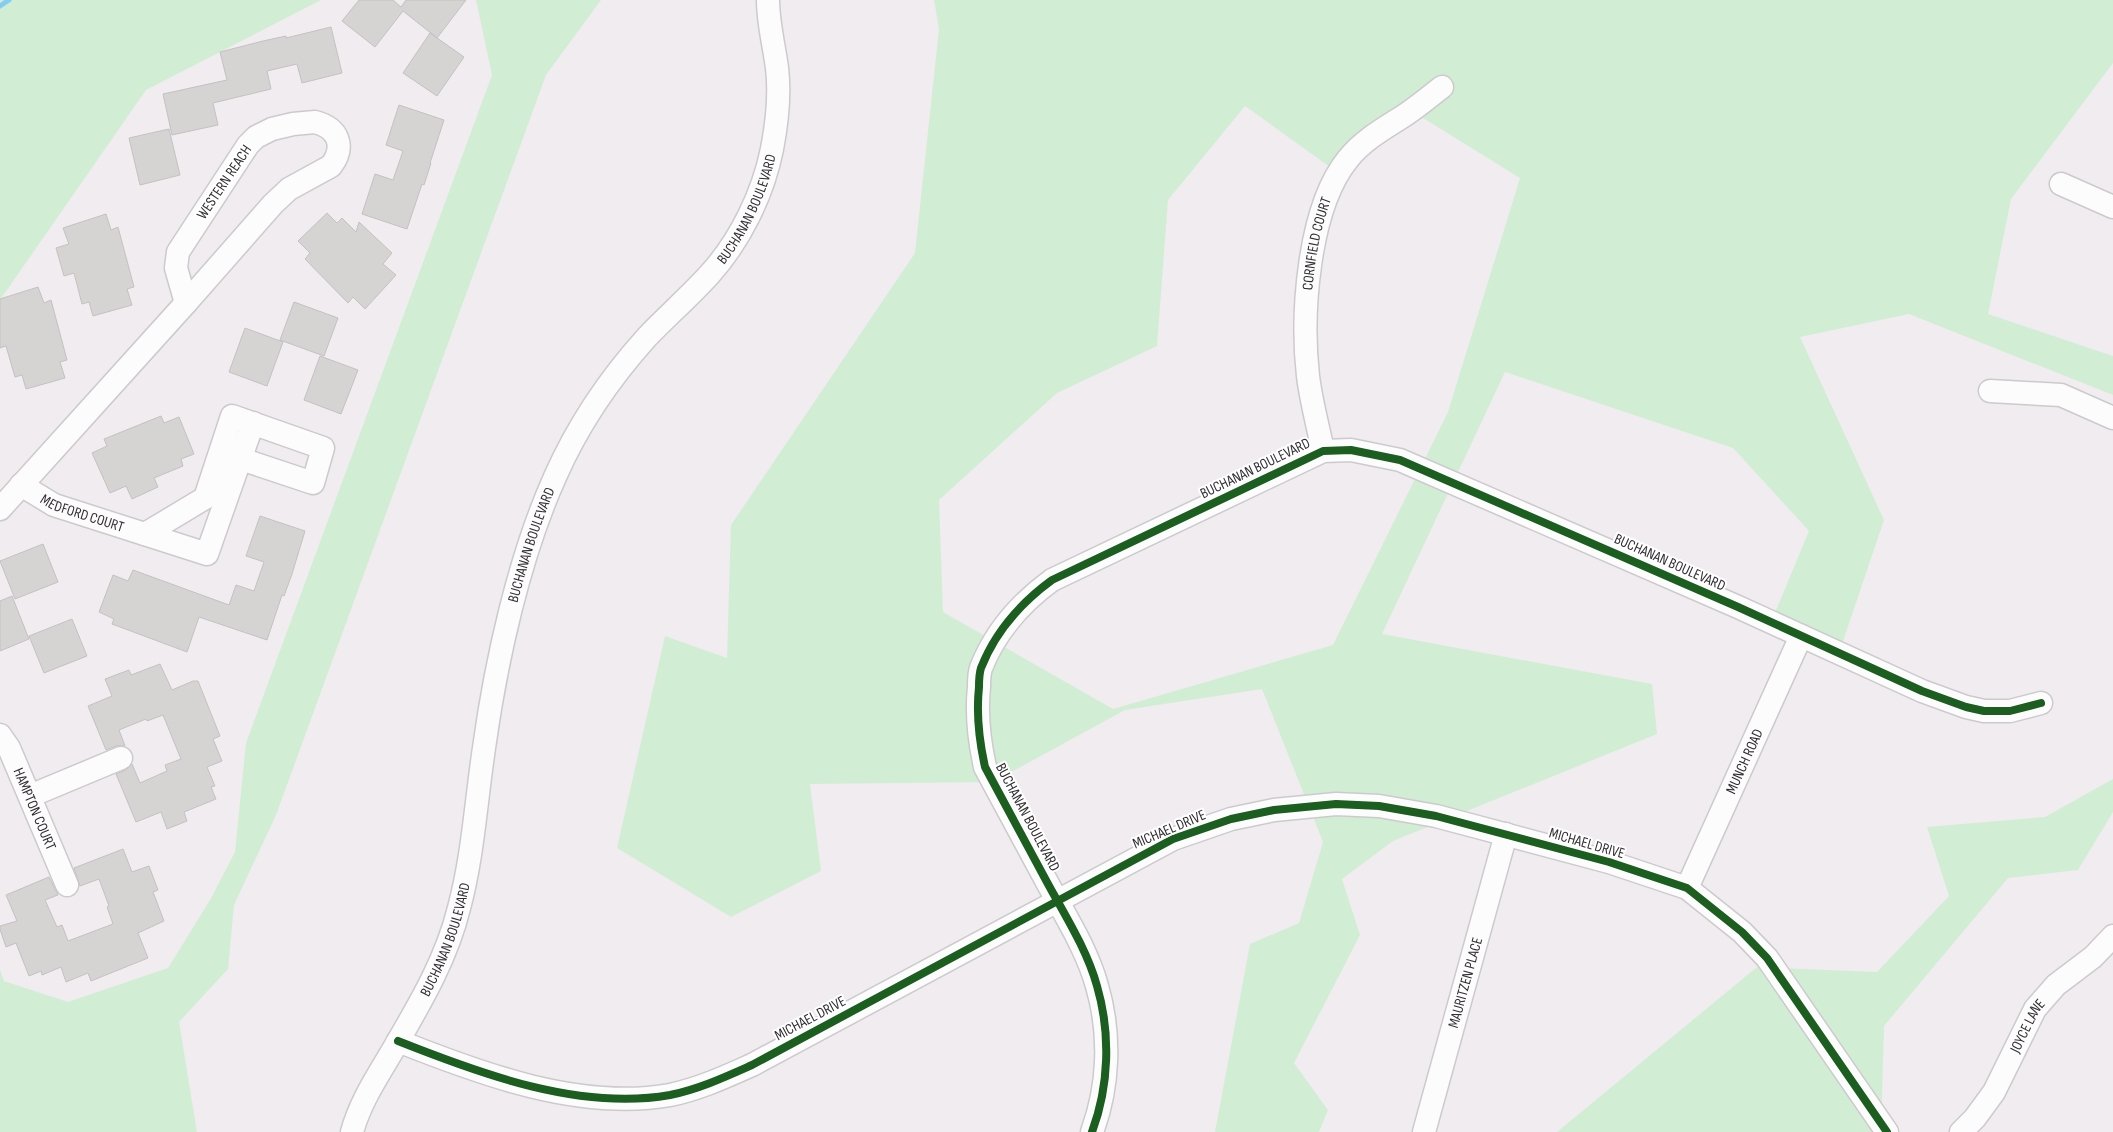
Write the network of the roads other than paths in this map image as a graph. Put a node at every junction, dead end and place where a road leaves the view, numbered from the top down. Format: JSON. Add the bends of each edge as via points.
{"nodes":[{"id":1,"x":768,"y":0,"type":"edge"},
{"id":2,"x":1442,"y":88,"type":"dead end"},
{"id":3,"x":2061,"y":184,"type":"dead end"},
{"id":4,"x":2113,"y":207,"type":"edge"},
{"id":5,"x":186,"y":303,"type":"junction"},
{"id":6,"x":1990,"y":391,"type":"dead end"},
{"id":7,"x":2113,"y":418,"type":"edge"},
{"id":8,"x":253,"y":423,"type":"junction"},
{"id":9,"x":1322,"y":451,"type":"junction"},
{"id":10,"x":241,"y":459,"type":"junction"},
{"id":11,"x":21,"y":486,"type":"junction"},
{"id":12,"x":215,"y":501,"type":"junction"},
{"id":13,"x":0,"y":509,"type":"edge"},
{"id":14,"x":144,"y":534,"type":"junction"},
{"id":15,"x":1801,"y":636,"type":"junction"},
{"id":16,"x":2041,"y":703,"type":"dead end"},
{"id":17,"x":0,"y":735,"type":"edge"},
{"id":18,"x":122,"y":758,"type":"dead end"},
{"id":19,"x":30,"y":796,"type":"junction"},
{"id":20,"x":1506,"y":834,"type":"junction"},
{"id":21,"x":67,"y":885,"type":"dead end"},
{"id":22,"x":1687,"y":888,"type":"junction"},
{"id":23,"x":1057,"y":901,"type":"junction"},
{"id":24,"x":2113,"y":936,"type":"edge"},
{"id":25,"x":398,"y":1041,"type":"junction"},
{"id":26,"x":352,"y":1132,"type":"edge"},
{"id":27,"x":1092,"y":1132,"type":"edge"},
{"id":28,"x":1424,"y":1132,"type":"edge"},
{"id":29,"x":1887,"y":1132,"type":"edge"},
{"id":30,"x":1961,"y":1132,"type":"edge"}],
"edges":[{"from":1,"to":25,"type":"street","name":"BUCHANAN BOULEVARD","via":[[778,99],[773,146],[762,184],[746,222],[728,252],[623,365],[586,418],[554,479],[527,556],[501,650],[484,746],[469,867],[459,910],[439,968]]},
{"from":2,"to":9,"type":"street","name":"CORNFIELD COURT","via":[[1379,131],[1349,157],[1327,198],[1312,256],[1305,317],[1308,377]]},
{"from":3,"to":4,"type":"street"},
{"from":5,"to":5,"type":"street","name":"WESTERN REACH","via":[[289,189],[336,160],[338,142],[327,126],[315,122],[272,129],[248,145],[178,252],[176,268]]},
{"from":5,"to":11,"type":"street","name":"WESTERN REACH"},
{"from":6,"to":7,"type":"street","via":[[2061,396]]},
{"from":8,"to":10,"type":"street"},
{"from":8,"to":10,"type":"street","via":[[323,448],[313,483]]},
{"from":8,"to":12,"type":"street","via":[[232,416]]},
{"from":9,"to":15,"type":"street","name":"BUCHANAN BOULEVARD","via":[[1351,450],[1400,460]]},
{"from":9,"to":23,"type":"street","name":"BUCHANAN BOULEVARD","via":[[1052,580],[1019,608],[991,648],[980,670],[977,707],[985,767]]},
{"from":10,"to":12,"type":"street"},
{"from":11,"to":13,"type":"street","name":"WESTERN REACH"},
{"from":11,"to":14,"type":"street","name":"MEDFORD COURT","via":[[54,505]]},
{"from":12,"to":14,"type":"street"},
{"from":12,"to":14,"type":"street","name":"MEDFORD COURT","via":[[207,554]]},
{"from":15,"to":16,"type":"street","name":"BUCHANAN BOULEVARD","via":[[1922,691],[1966,706],[2000,712]]},
{"from":15,"to":22,"type":"street","name":"MUNCH ROAD"},
{"from":17,"to":19,"type":"street","name":"HAMPTON COURT"},
{"from":18,"to":19,"type":"street"},
{"from":19,"to":21,"type":"street","name":"HAMPTON COURT"},
{"from":20,"to":22,"type":"street","name":"MICHAEL DRIVE","via":[[1609,862]]},
{"from":20,"to":23,"type":"street","name":"MICHAEL DRIVE","via":[[1436,816],[1379,806],[1336,804],[1274,810],[1231,819],[1173,839]]},
{"from":20,"to":28,"type":"street","name":"MAURITZEN PLACE"},
{"from":22,"to":29,"type":"street","name":"MICHAEL DRIVE","via":[[1742,932],[1767,958]]},
{"from":23,"to":25,"type":"street","name":"MICHAEL DRIVE","via":[[752,1065],[710,1084],[670,1095],[625,1098],[572,1095],[475,1070]]},
{"from":23,"to":27,"type":"street","name":"BUCHANAN BOULEVARD","via":[[1097,985],[1105,1027],[1104,1082]]},
{"from":24,"to":30,"type":"street","name":"JOYCE LANE","via":[[2093,958],[2056,985],[2035,1009],[1994,1092]]},
{"from":25,"to":26,"type":"street","name":"BUCHANAN BOULEVARD","via":[[364,1099]]}]}
